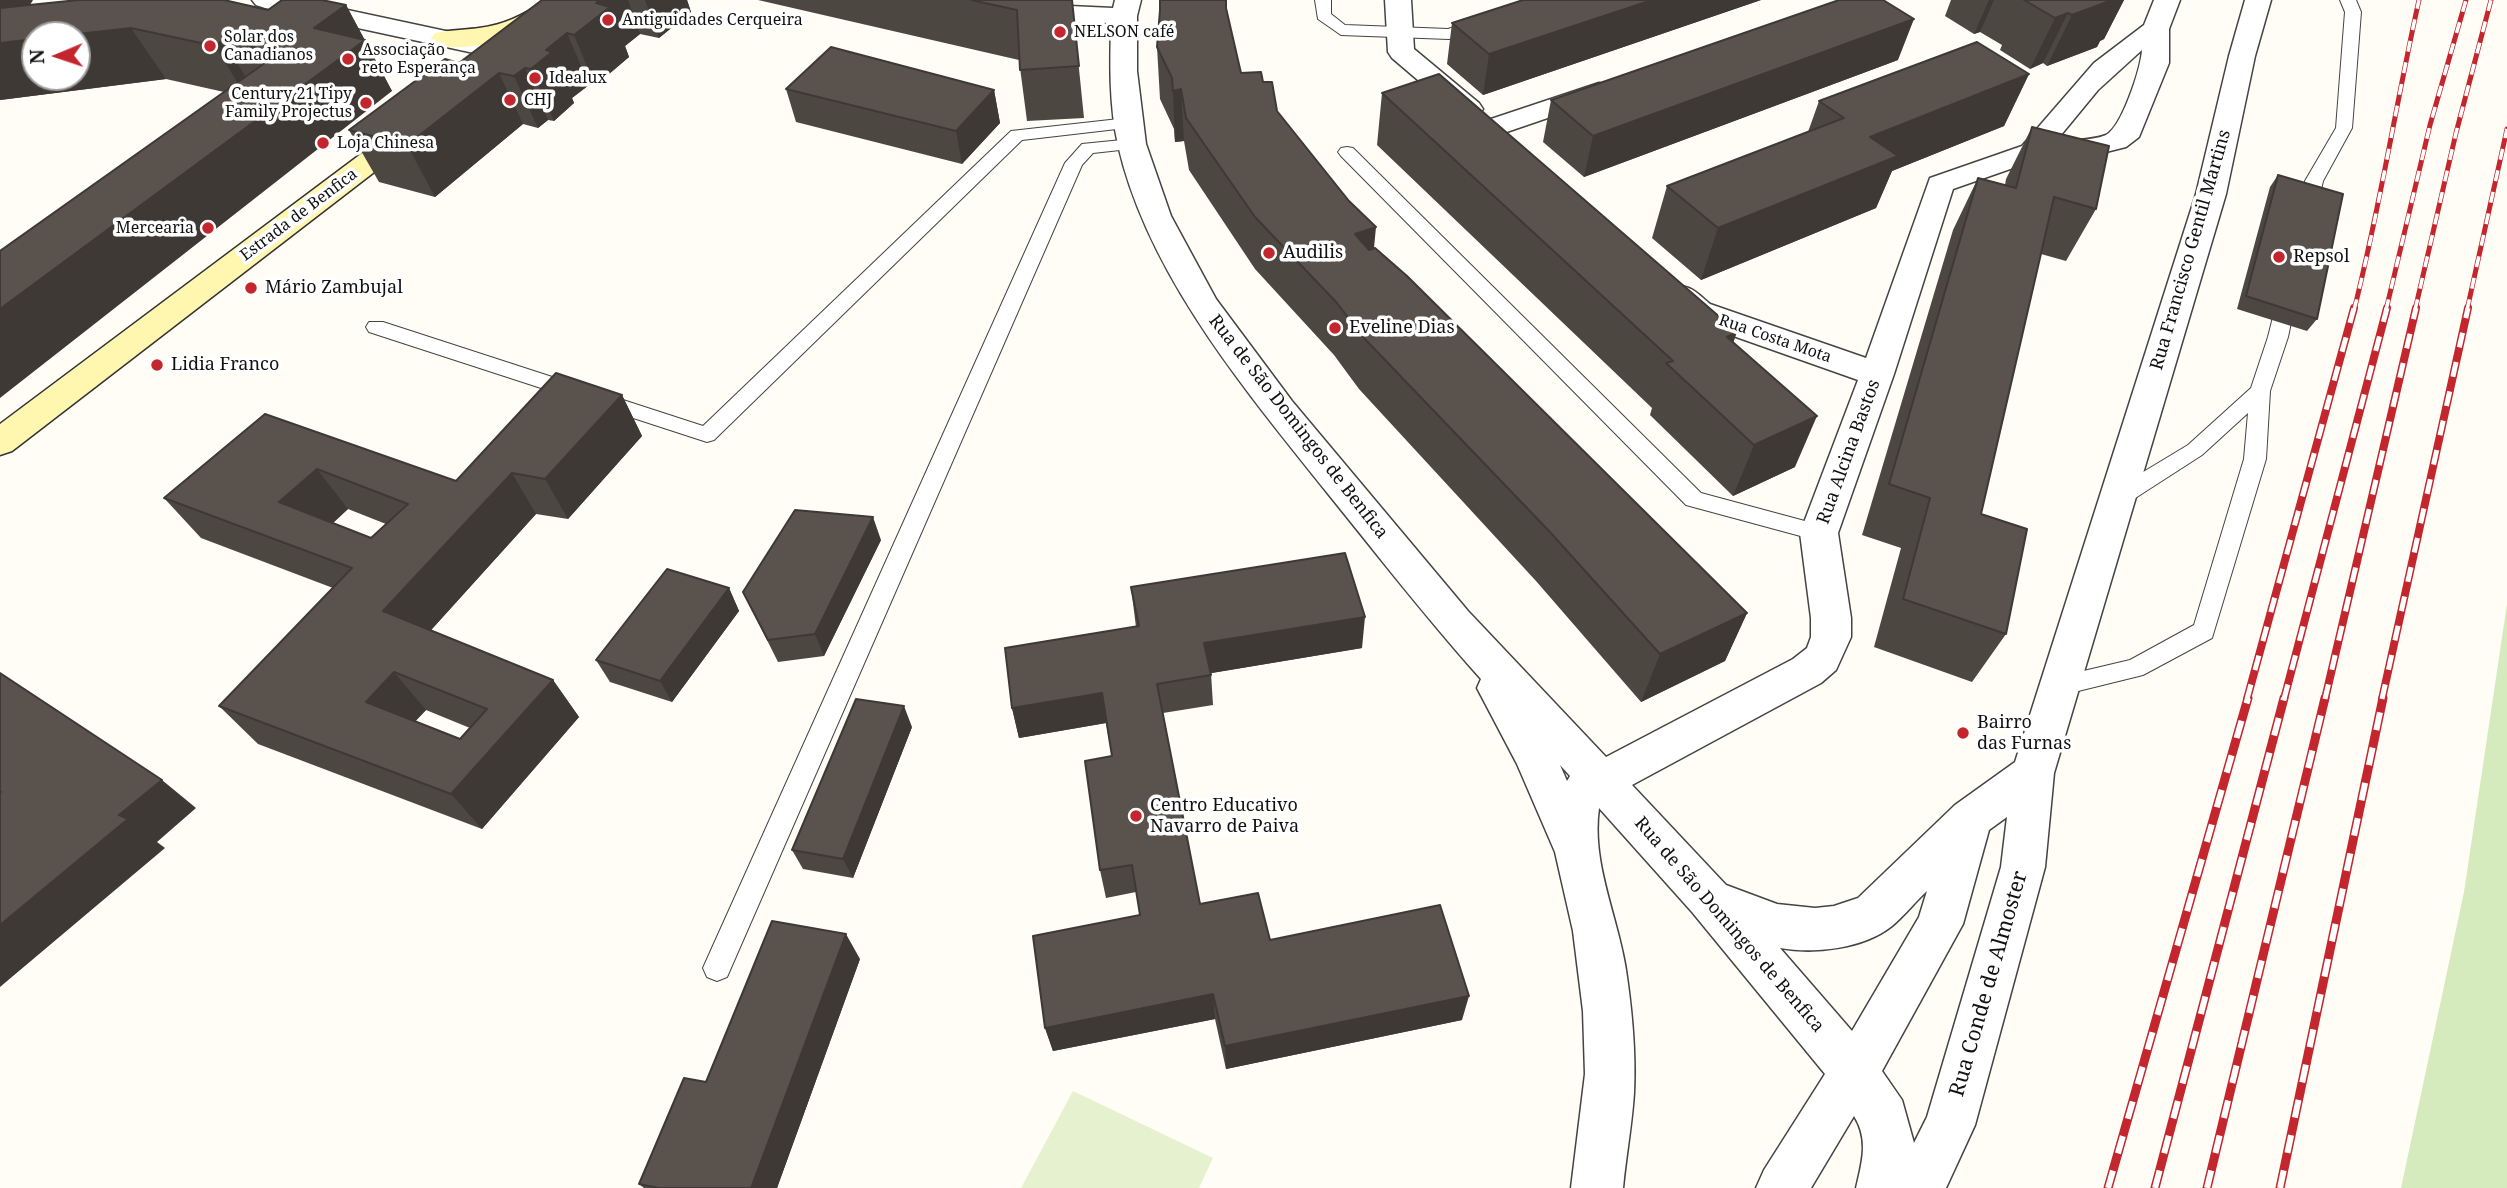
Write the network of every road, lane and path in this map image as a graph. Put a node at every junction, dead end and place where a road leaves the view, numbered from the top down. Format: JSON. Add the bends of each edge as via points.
{"nodes":[{"id":1,"x":265,"y":0,"type":"edge"},
{"id":2,"x":562,"y":0,"type":"edge"},
{"id":3,"x":583,"y":0,"type":"edge"},
{"id":4,"x":1003,"y":0,"type":"edge"},
{"id":5,"x":1323,"y":0,"type":"edge"},
{"id":6,"x":1398,"y":0,"type":"edge"},
{"id":7,"x":2167,"y":0,"type":"edge"},
{"id":8,"x":2258,"y":0,"type":"edge"},
{"id":9,"x":2348,"y":0,"type":"edge"},
{"id":10,"x":1126,"y":8,"type":"edge"},
{"id":11,"x":1498,"y":18,"type":"edge"},
{"id":12,"x":2156,"y":29,"type":"junction"},
{"id":13,"x":1400,"y":33,"type":"junction"},
{"id":14,"x":444,"y":39,"type":"junction"},
{"id":15,"x":511,"y":54,"type":"junction"},
{"id":16,"x":478,"y":79,"type":"edge"},
{"id":17,"x":1619,"y":84,"type":"edge"},
{"id":18,"x":434,"y":112,"type":"edge"},
{"id":19,"x":1492,"y":128,"type":"junction"},
{"id":20,"x":1130,"y":134,"type":"junction"},
{"id":21,"x":1347,"y":152,"type":"dead end"},
{"id":22,"x":2032,"y":152,"type":"junction"},
{"id":23,"x":1520,"y":153,"type":"edge"},
{"id":24,"x":2302,"y":233,"type":"edge"},
{"id":25,"x":2293,"y":272,"type":"edge"},
{"id":26,"x":1660,"y":278,"type":"edge"},
{"id":27,"x":376,"y":327,"type":"dead end"},
{"id":28,"x":115,"y":355,"type":"junction"},
{"id":29,"x":1877,"y":374,"type":"junction"},
{"id":30,"x":2260,"y":391,"type":"junction"},
{"id":31,"x":0,"y":442,"type":"edge"},
{"id":32,"x":0,"y":460,"type":"edge"},
{"id":33,"x":2118,"y":498,"type":"junction"},
{"id":34,"x":1819,"y":533,"type":"junction"},
{"id":35,"x":1454,"y":622,"type":"junction"},
{"id":36,"x":2062,"y":685,"type":"junction"},
{"id":37,"x":2033,"y":773,"type":"junction"},
{"id":38,"x":1603,"y":781,"type":"junction"},
{"id":39,"x":1970,"y":819,"type":"junction"},
{"id":40,"x":1577,"y":852,"type":"junction"},
{"id":41,"x":1708,"y":897,"type":"junction"},
{"id":42,"x":717,"y":968,"type":"dead end"},
{"id":43,"x":1853,"y":1070,"type":"junction"},
{"id":44,"x":1597,"y":1188,"type":"edge"},
{"id":45,"x":1782,"y":1188,"type":"edge"},
{"id":46,"x":1882,"y":1188,"type":"edge"},
{"id":47,"x":1919,"y":1188,"type":"edge"}],
"edges":[{"from":1,"to":14,"type":"street"},
{"from":2,"to":14,"type":"street","via":[[521,28],[495,36]]},
{"from":3,"to":15,"type":"street"},
{"from":4,"to":10,"type":"street","via":[[1069,15]]},
{"from":5,"to":13,"type":"lane","via":[[1323,16],[1341,30]]},
{"from":6,"to":13,"type":"street"},
{"from":7,"to":12,"type":"street","name":"Rua Alcina Bastos"},
{"from":8,"to":33,"type":"street","name":"Rua Francisco Gentil Martins","via":[[2211,194]]},
{"from":9,"to":24,"type":"lane","via":[[2353,12],[2344,128],[2314,181]]},
{"from":10,"to":20,"type":"street","name":"Rua de São Domingos de Benfica","via":[[1123,71]]},
{"from":11,"to":13,"type":"lane","via":[[1449,34]]},
{"from":12,"to":22,"type":"street","via":[[2130,44],[2075,99]]},
{"from":12,"to":22,"type":"street","name":"Rua Alcina Bastos","via":[[2155,63],[2129,131],[2116,141],[2094,146]]},
{"from":13,"to":19,"type":"street","via":[[1401,52]]},
{"from":14,"to":15,"type":"street"},
{"from":15,"to":16,"type":"street"},
{"from":17,"to":19,"type":"street"},
{"from":18,"to":28,"type":"street","name":"Estrada de Benfica"},
{"from":19,"to":23,"type":"street"},
{"from":20,"to":27,"type":"lane","via":[[1017,135],[706,435]]},
{"from":20,"to":35,"type":"street","name":"Rua de São Domingos de Benfica","via":[[1156,216],[1202,303],[1280,410]]},
{"from":20,"to":42,"type":"lane","via":[[1088,148],[1074,163]]},
{"from":21,"to":34,"type":"lane","via":[[1693,499]]},
{"from":22,"to":29,"type":"street","name":"Rua Alcina Bastos","via":[[1940,184]]},
{"from":25,"to":30,"type":"lane"},
{"from":26,"to":29,"type":"street","name":"Rua Costa Mota","via":[[1699,312]]},
{"from":28,"to":31,"type":"street","name":"Estrada de Benfica"},
{"from":28,"to":32,"type":"street","name":"Estrada de Benfica"},
{"from":29,"to":34,"type":"street","name":"Rua Alcina Bastos"},
{"from":30,"to":33,"type":"lane","via":[[2195,450]]},
{"from":30,"to":36,"type":"lane","via":[[2255,459],[2204,631],[2135,668]]},
{"from":33,"to":36,"type":"street","name":"Rua Francisco Gentil Martins"},
{"from":34,"to":38,"type":"street","name":"Rua Alcina Bastos","via":[[1832,618],[1831,637],[1822,657],[1807,671]]},
{"from":35,"to":38,"type":"street","name":"Rua de São Domingos de Benfica"},
{"from":35,"to":40,"type":"street","name":"Rua de São Domingos de Benfica","via":[[1535,757]]},
{"from":36,"to":37,"type":"street","name":"Rua Francisco Gentil Martins"},
{"from":37,"to":39,"type":"street"},
{"from":37,"to":47,"type":"street","name":"Rua Conde de Almoster","via":[[2023,867],[1950,1125]]},
{"from":38,"to":40,"type":"street","name":"Rua de São Domingos de Benfica","via":[[1584,790],[1576,803]]},
{"from":38,"to":41,"type":"street","name":"Rua de São Domingos de Benfica"},
{"from":39,"to":41,"type":"street","via":[[1874,913],[1846,926],[1811,931],[1773,926]]},
{"from":39,"to":43,"type":"street","via":[[1940,924]]},
{"from":40,"to":44,"type":"street","name":"Rua de São Domingos de Benfica","via":[[1597,934],[1605,1004],[1609,1090]]},
{"from":41,"to":43,"type":"street","name":"Rua de São Domingos de Benfica"},
{"from":43,"to":45,"type":"street"},
{"from":43,"to":46,"type":"street","via":[[1884,1118],[1890,1146]]}]}
